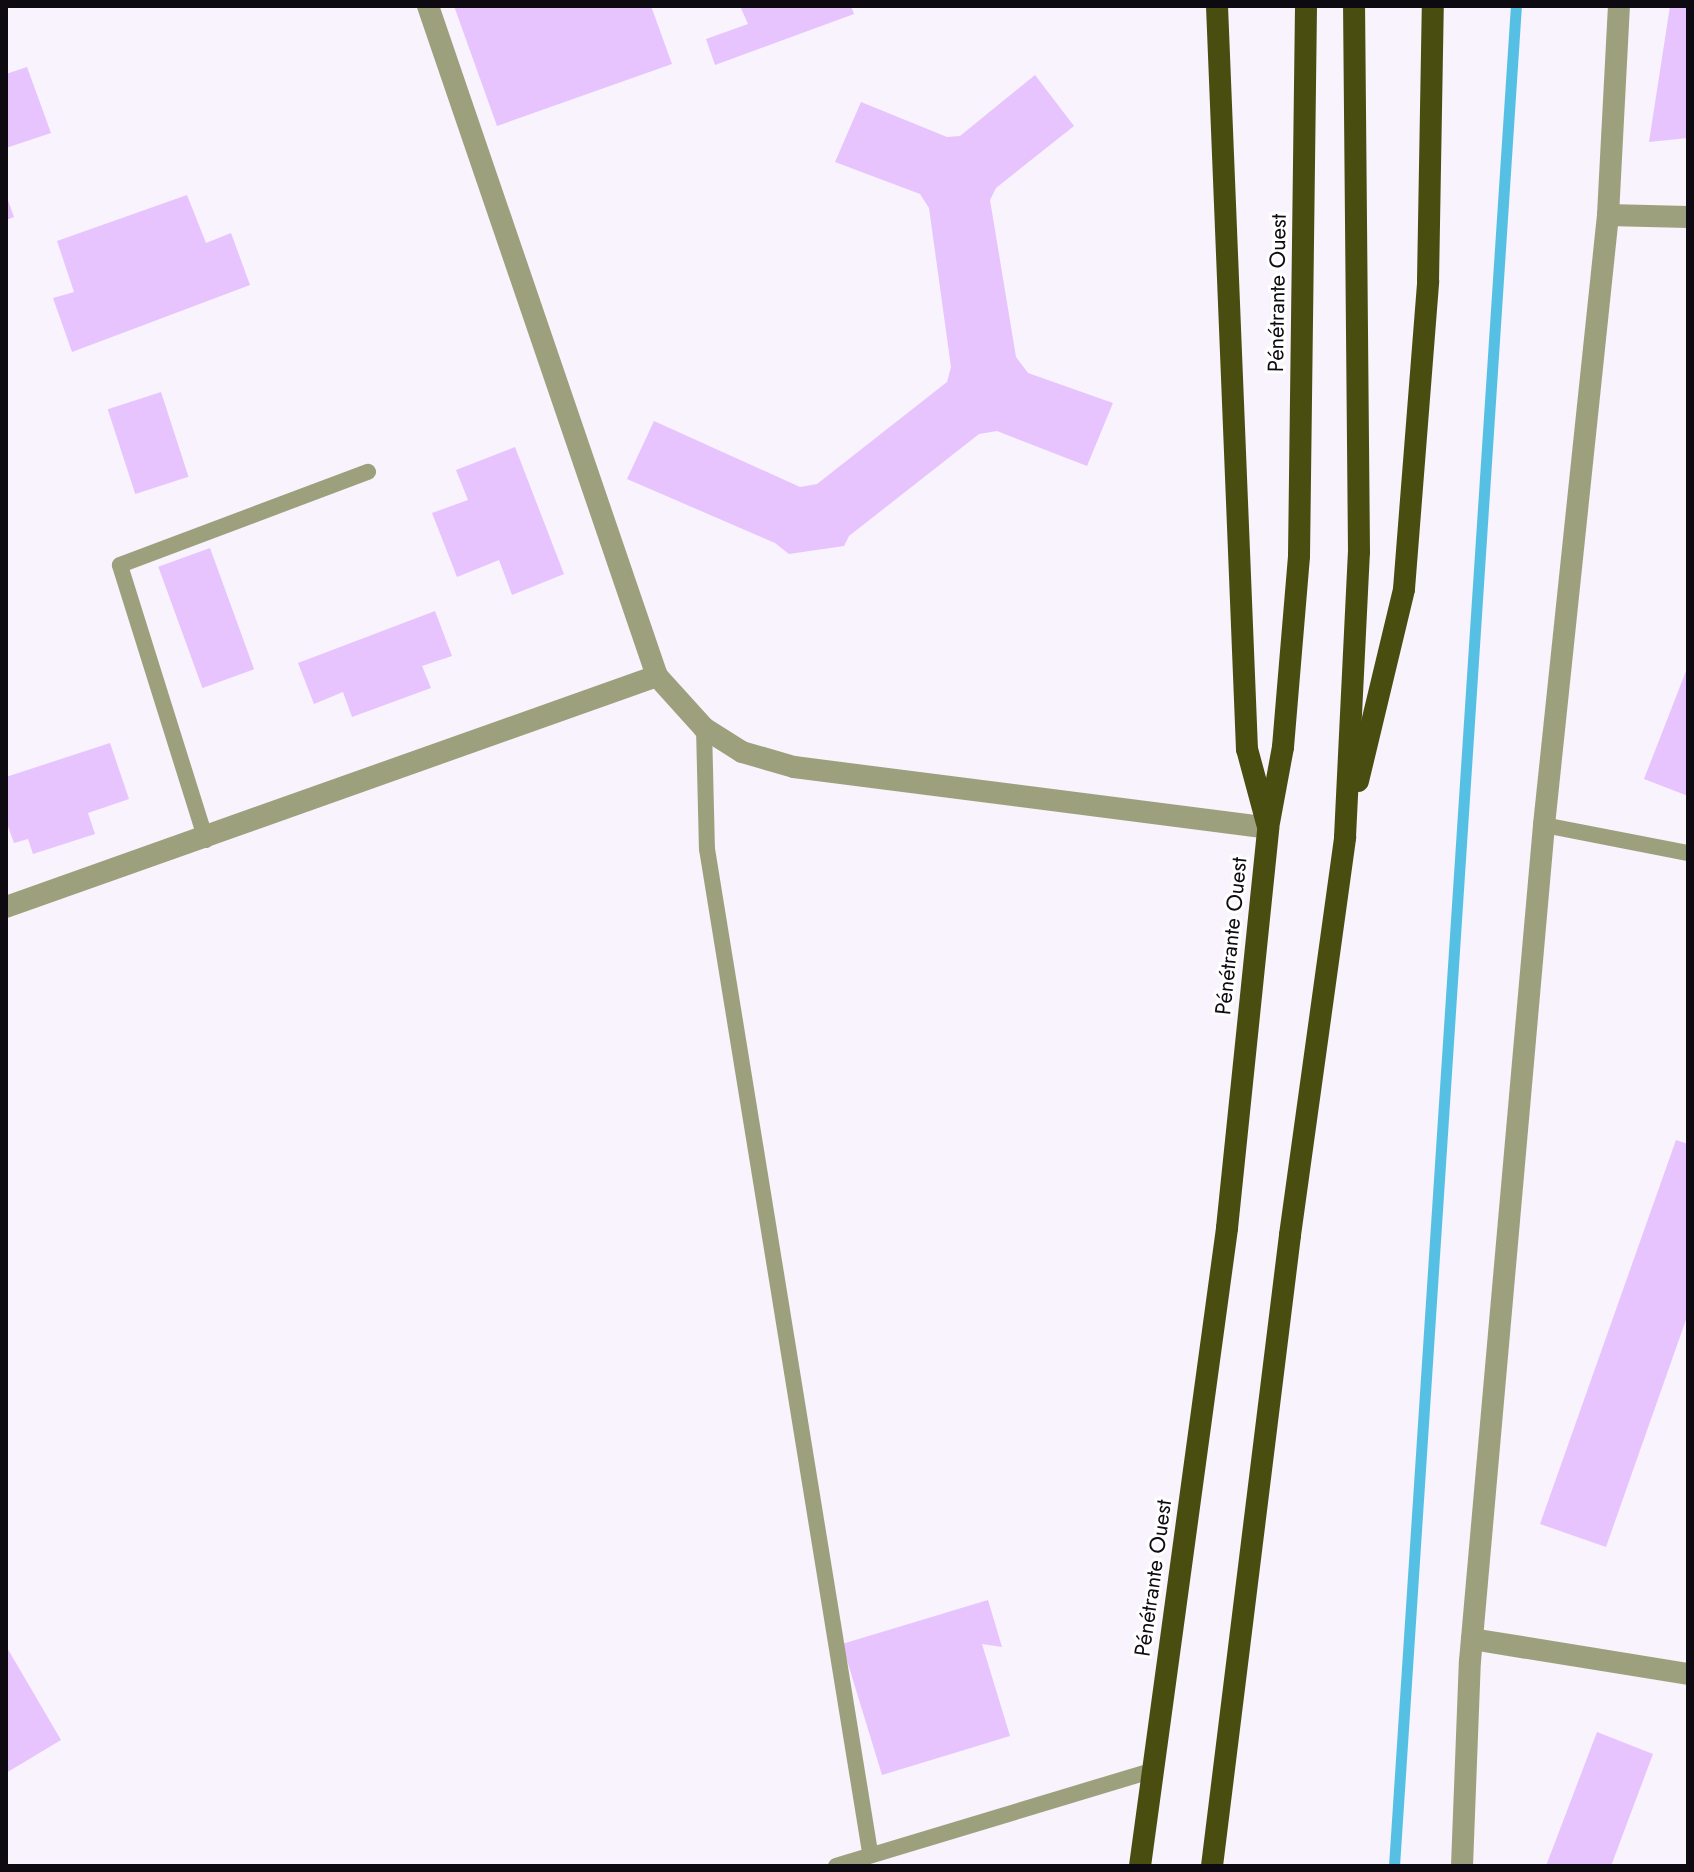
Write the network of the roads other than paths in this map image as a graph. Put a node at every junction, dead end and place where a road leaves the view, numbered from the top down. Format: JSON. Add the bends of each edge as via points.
{"nodes":[{"id":1,"x":428,"y":6,"type":"edge"},
{"id":2,"x":1217,"y":6,"type":"edge"},
{"id":3,"x":1306,"y":6,"type":"edge"},
{"id":4,"x":1354,"y":6,"type":"edge"},
{"id":5,"x":1433,"y":6,"type":"edge"},
{"id":6,"x":1619,"y":6,"type":"edge"},
{"id":7,"x":1608,"y":215,"type":"junction"},
{"id":8,"x":1688,"y":217,"type":"edge"},
{"id":9,"x":368,"y":472,"type":"dead end"},
{"id":10,"x":657,"y":676,"type":"junction"},
{"id":11,"x":704,"y":728,"type":"junction"},
{"id":12,"x":1544,"y":825,"type":"junction"},
{"id":13,"x":1268,"y":828,"type":"junction"},
{"id":14,"x":1345,"y":837,"type":"junction"},
{"id":15,"x":206,"y":840,"type":"junction"},
{"id":16,"x":1688,"y":853,"type":"edge"},
{"id":17,"x":6,"y":907,"type":"edge"},
{"id":18,"x":1472,"y":1639,"type":"junction"},
{"id":19,"x":1688,"y":1674,"type":"edge"},
{"id":20,"x":1154,"y":1770,"type":"junction"},
{"id":21,"x":870,"y":1852,"type":"junction"},
{"id":22,"x":836,"y":1866,"type":"edge"},
{"id":23,"x":1140,"y":1866,"type":"edge"},
{"id":24,"x":1212,"y":1866,"type":"edge"},
{"id":25,"x":1462,"y":1866,"type":"edge"}],
"edges":[{"from":1,"to":10,"type":"street"},
{"from":2,"to":13,"type":"highway","via":[[1247,749]]},
{"from":3,"to":13,"type":"highway","name":"Pénétrante Ouest","via":[[1299,556],[1283,747]]},
{"from":4,"to":14,"type":"highway","via":[[1359,552]]},
{"from":5,"to":14,"type":"highway","via":[[1428,281],[1404,589]]},
{"from":6,"to":7,"type":"street"},
{"from":7,"to":8,"type":"street"},
{"from":7,"to":12,"type":"street"},
{"from":9,"to":15,"type":"lane","via":[[120,565]]},
{"from":10,"to":11,"type":"street"},
{"from":10,"to":15,"type":"street"},
{"from":11,"to":13,"type":"street","via":[[742,752],[794,767]]},
{"from":11,"to":21,"type":"lane","via":[[707,849]]},
{"from":12,"to":16,"type":"lane"},
{"from":12,"to":18,"type":"street"},
{"from":13,"to":20,"type":"highway","name":"Pénétrante Ouest","via":[[1227,1228]]},
{"from":14,"to":24,"type":"highway"},
{"from":15,"to":17,"type":"street"},
{"from":18,"to":19,"type":"street"},
{"from":18,"to":25,"type":"street"},
{"from":20,"to":21,"type":"lane"},
{"from":20,"to":23,"type":"highway","name":"Pénétrante Ouest"},
{"from":21,"to":22,"type":"lane"}]}
